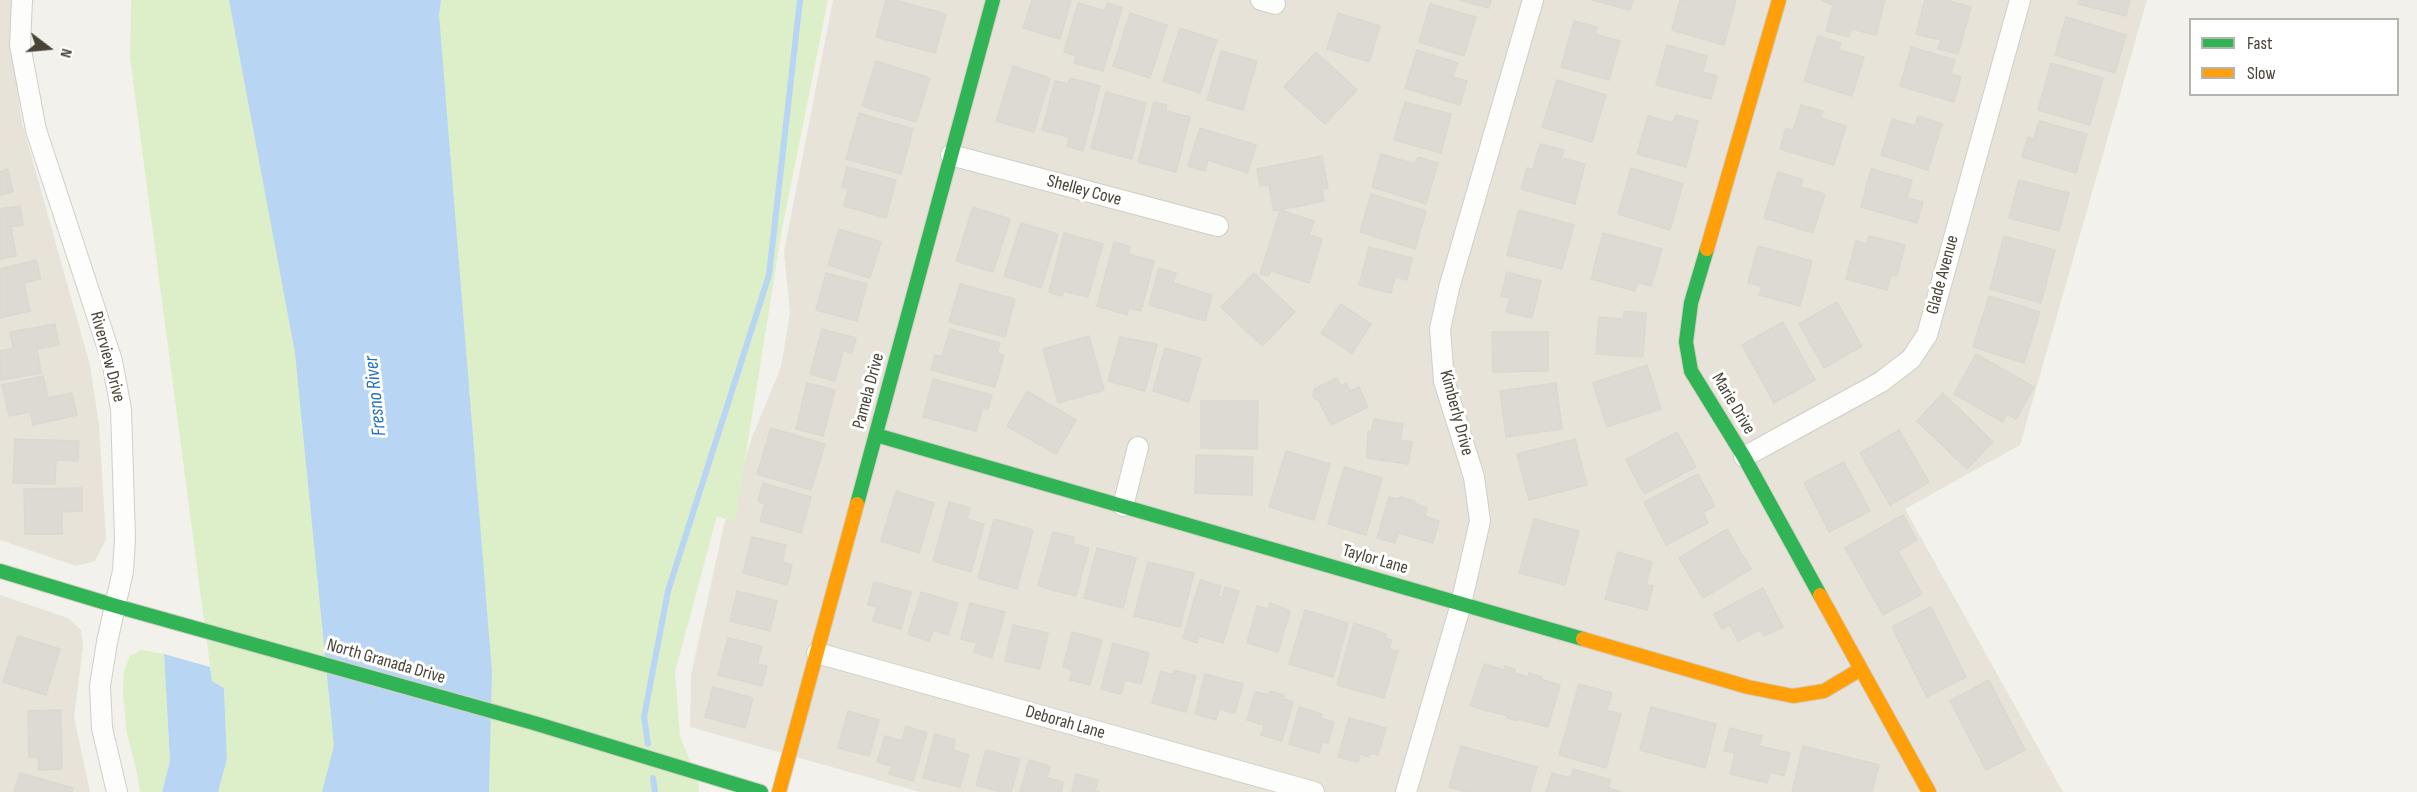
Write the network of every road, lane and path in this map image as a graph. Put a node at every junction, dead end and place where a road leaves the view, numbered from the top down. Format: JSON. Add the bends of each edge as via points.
{"nodes":[{"id":1,"x":22,"y":0,"type":"edge"},
{"id":2,"x":993,"y":0,"type":"edge"},
{"id":3,"x":1533,"y":0,"type":"edge"},
{"id":4,"x":1779,"y":0,"type":"edge"},
{"id":5,"x":2020,"y":0,"type":"edge"},
{"id":6,"x":951,"y":155,"type":"junction"},
{"id":7,"x":1218,"y":226,"type":"dead end"},
{"id":8,"x":876,"y":435,"type":"junction"},
{"id":9,"x":1138,"y":447,"type":"dead end"},
{"id":10,"x":1744,"y":457,"type":"junction"},
{"id":11,"x":1123,"y":507,"type":"junction"},
{"id":12,"x":0,"y":571,"type":"edge"},
{"id":13,"x":1461,"y":604,"type":"junction"},
{"id":14,"x":116,"y":606,"type":"junction"},
{"id":15,"x":817,"y":653,"type":"junction"},
{"id":16,"x":1861,"y":669,"type":"junction"},
{"id":17,"x":117,"y":792,"type":"edge"},
{"id":18,"x":761,"y":792,"type":"edge"},
{"id":19,"x":779,"y":792,"type":"edge"},
{"id":20,"x":1314,"y":792,"type":"edge"},
{"id":21,"x":1406,"y":792,"type":"edge"},
{"id":22,"x":1929,"y":792,"type":"edge"}],
"edges":[{"from":1,"to":14,"type":"street","name":"Riverview Drive","via":[[20,45],[36,130],[112,361],[121,409],[125,539]]},
{"from":2,"to":6,"type":"street","name":"Pamela Drive"},
{"from":3,"to":13,"type":"street","name":"Kimberly Drive","via":[[1440,329],[1444,381],[1474,477],[1480,521]]},
{"from":4,"to":10,"type":"street","name":"Marie Drive","via":[[1691,303],[1686,342],[1691,371]]},
{"from":5,"to":10,"type":"street","name":"Glade Avenue","via":[[1927,336],[1911,359],[1881,382]]},
{"from":6,"to":7,"type":"street","name":"Shelley Cove"},
{"from":6,"to":8,"type":"street","name":"Pamela Drive"},
{"from":8,"to":11,"type":"street","name":"Taylor Lane"},
{"from":8,"to":15,"type":"street","name":"Pamela Drive"},
{"from":9,"to":11,"type":"street"},
{"from":10,"to":16,"type":"street","name":"Marie Drive"},
{"from":11,"to":13,"type":"street","name":"Taylor Lane"},
{"from":12,"to":14,"type":"street","name":"North Granada Drive"},
{"from":13,"to":16,"type":"street","name":"Taylor Lane","via":[[1748,687],[1793,696],[1824,692]]},
{"from":13,"to":21,"type":"street","name":"Kimberly Drive"},
{"from":14,"to":17,"type":"street","name":"Riverview Drive","via":[[100,686],[102,728]]},
{"from":14,"to":18,"type":"street","name":"North Granada Drive","via":[[534,723]]},
{"from":15,"to":19,"type":"street","name":"Pamela Drive"},
{"from":15,"to":20,"type":"street","name":"Deborah Lane"},
{"from":16,"to":22,"type":"street","name":"Marie Drive"}]}
